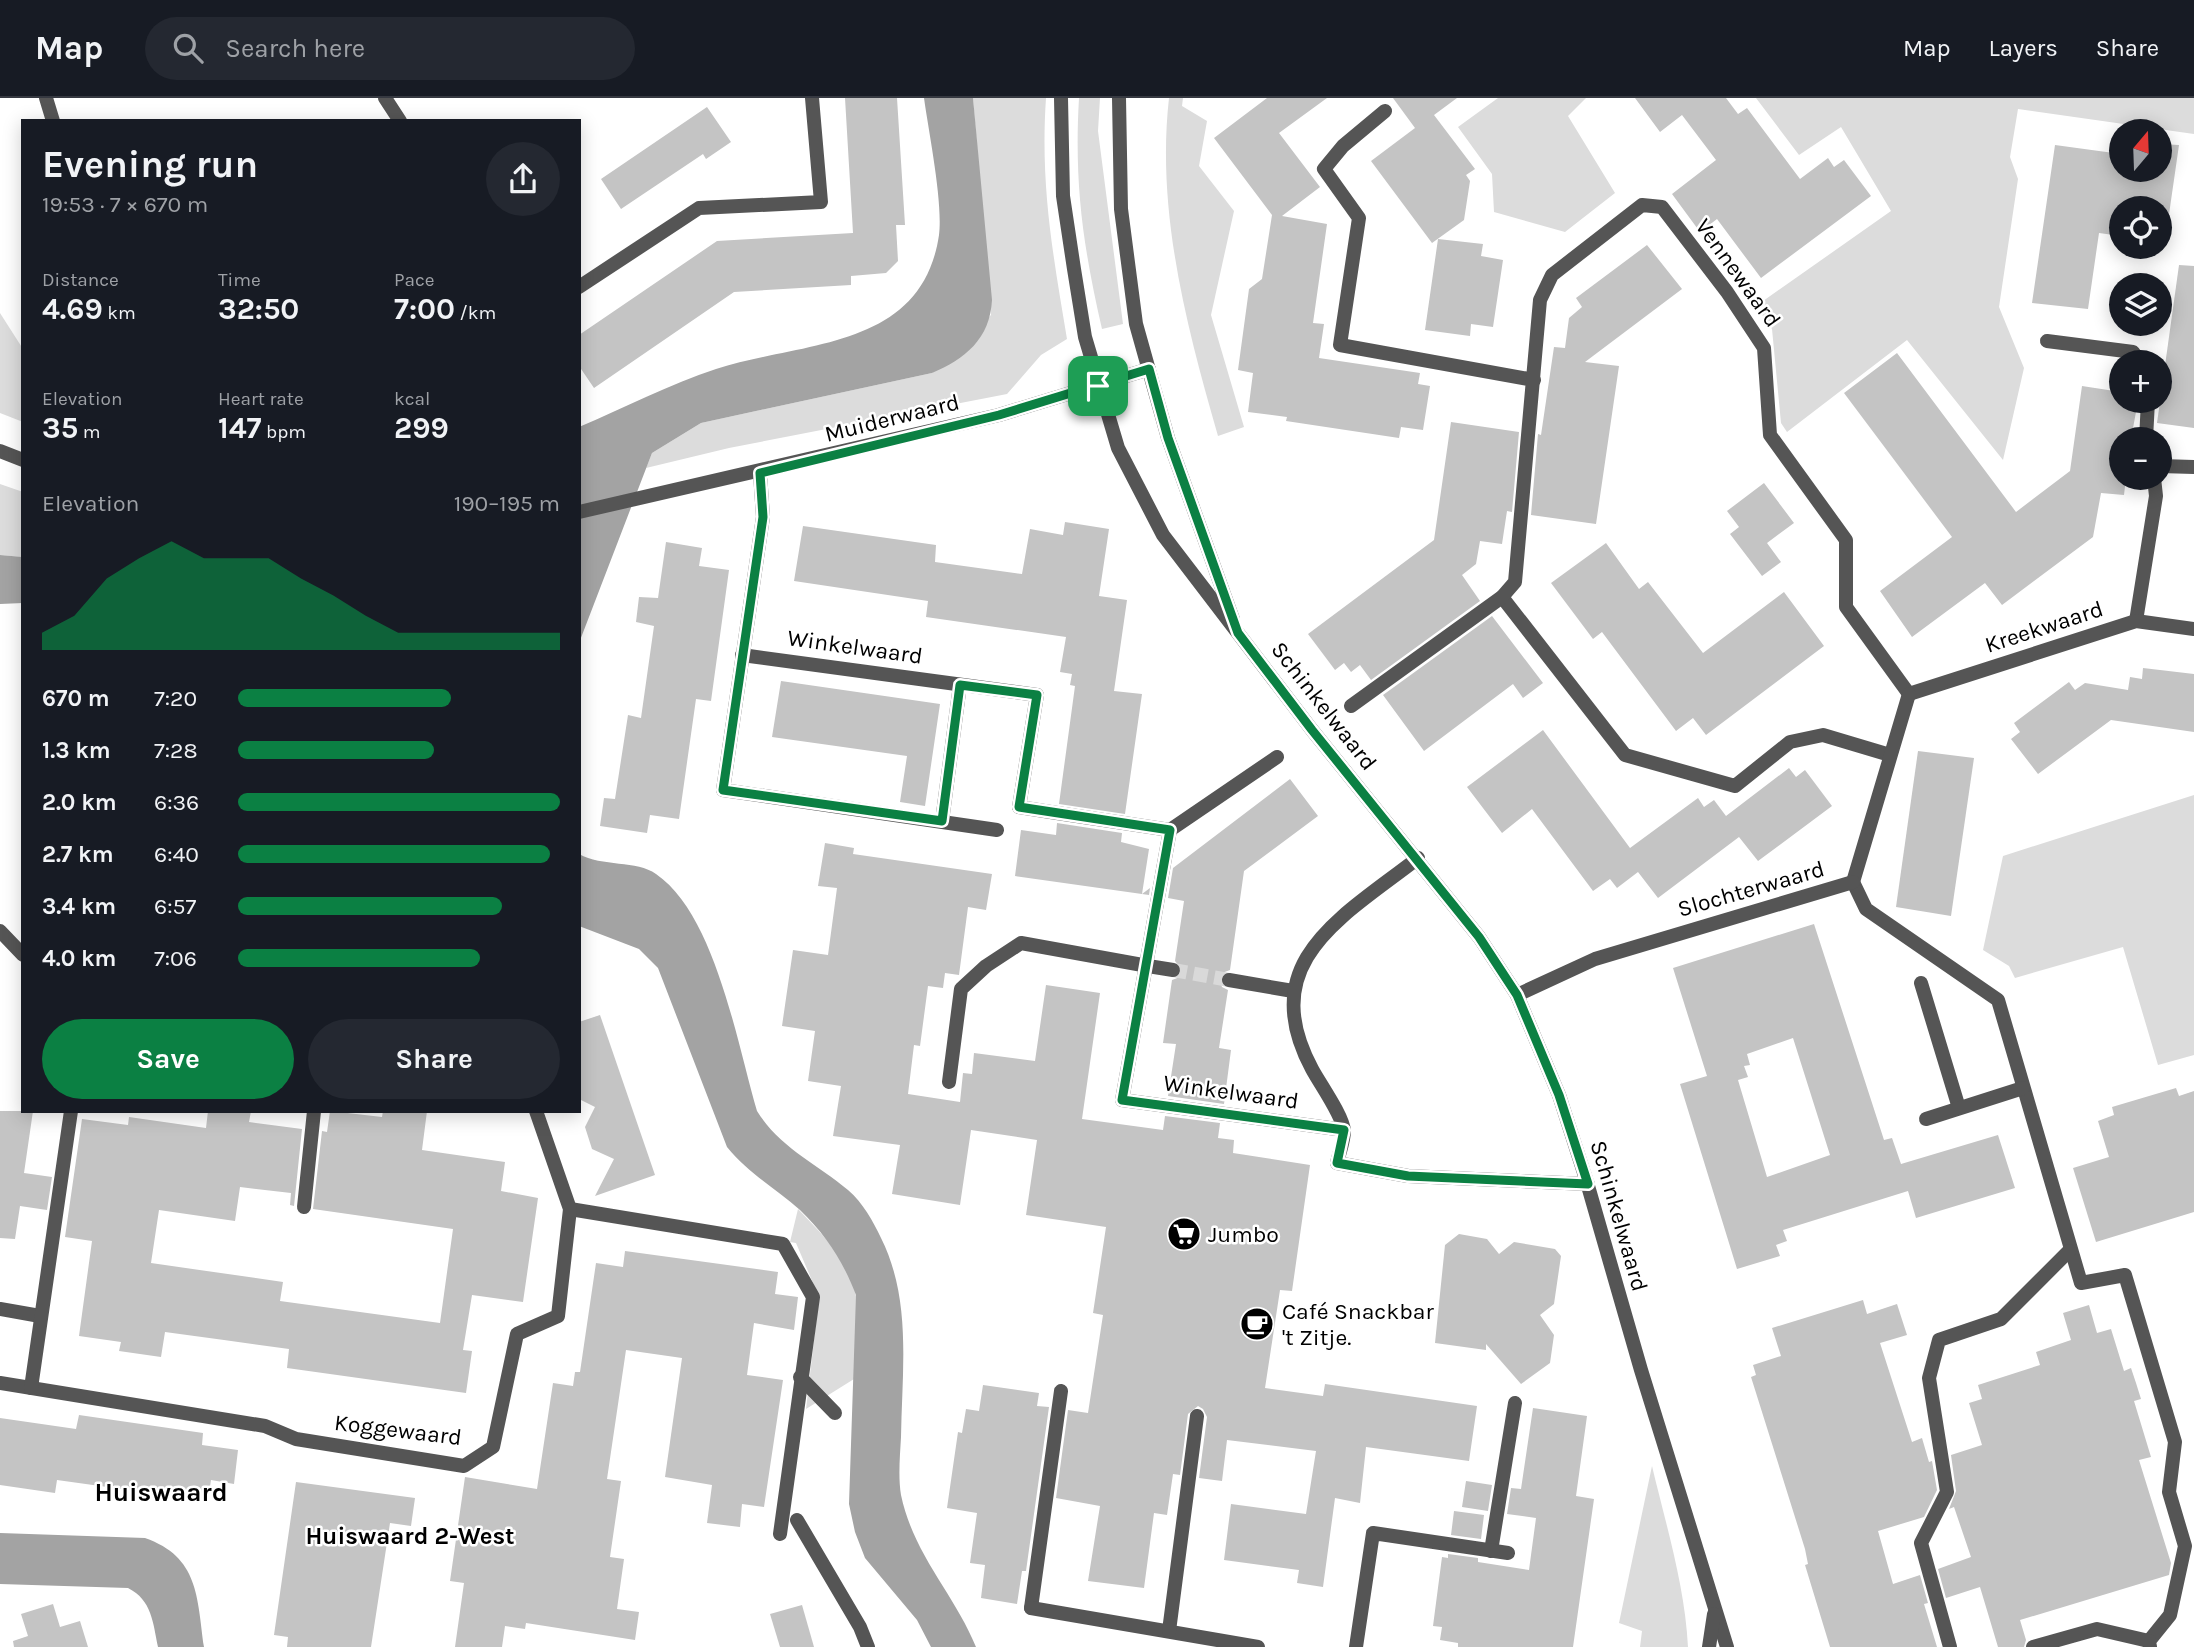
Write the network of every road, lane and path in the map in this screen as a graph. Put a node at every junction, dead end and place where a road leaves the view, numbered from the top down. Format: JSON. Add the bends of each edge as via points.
{"nodes":[{"id":1,"x":46,"y":98,"type":"edge"},
{"id":2,"x":385,"y":98,"type":"edge"},
{"id":3,"x":812,"y":98,"type":"edge"},
{"id":4,"x":1061,"y":98,"type":"edge"},
{"id":5,"x":1119,"y":98,"type":"edge"},
{"id":6,"x":1385,"y":111,"type":"dead end"},
{"id":7,"x":52,"y":119,"type":"edge"},
{"id":8,"x":399,"y":119,"type":"edge"},
{"id":9,"x":581,"y":286,"type":"edge"},
{"id":10,"x":2047,"y":341,"type":"dead end"},
{"id":11,"x":2117,"y":350,"type":"edge"},
{"id":12,"x":1149,"y":369,"type":"junction"},
{"id":13,"x":1534,"y":380,"type":"junction"},
{"id":14,"x":1098,"y":386,"type":"junction"},
{"id":15,"x":0,"y":451,"type":"edge"},
{"id":16,"x":21,"y":459,"type":"edge"},
{"id":17,"x":2172,"y":466,"type":"edge"},
{"id":18,"x":2194,"y":467,"type":"edge"},
{"id":19,"x":760,"y":473,"type":"junction"},
{"id":20,"x":2155,"y":490,"type":"edge"},
{"id":21,"x":581,"y":512,"type":"edge"},
{"id":22,"x":1502,"y":597,"type":"junction"},
{"id":23,"x":2136,"y":621,"type":"junction"},
{"id":24,"x":2194,"y":629,"type":"edge"},
{"id":25,"x":1238,"y":633,"type":"junction"},
{"id":26,"x":742,"y":655,"type":"junction"},
{"id":27,"x":960,"y":685,"type":"junction"},
{"id":28,"x":1909,"y":694,"type":"junction"},
{"id":29,"x":1351,"y":706,"type":"dead end"},
{"id":30,"x":1890,"y":755,"type":"junction"},
{"id":31,"x":1277,"y":757,"type":"dead end"},
{"id":32,"x":942,"y":821,"type":"junction"},
{"id":33,"x":997,"y":830,"type":"dead end"},
{"id":34,"x":1170,"y":830,"type":"junction"},
{"id":35,"x":1418,"y":858,"type":"junction"},
{"id":36,"x":1853,"y":882,"type":"junction"},
{"id":37,"x":0,"y":931,"type":"edge"},
{"id":38,"x":21,"y":953,"type":"edge"},
{"id":39,"x":1148,"y":966,"type":"junction"},
{"id":40,"x":1173,"y":970,"type":"tunnel mouth"},
{"id":41,"x":1229,"y":980,"type":"tunnel mouth"},
{"id":42,"x":1921,"y":983,"type":"dead end"},
{"id":43,"x":1293,"y":991,"type":"junction"},
{"id":44,"x":1517,"y":995,"type":"junction"},
{"id":45,"x":949,"y":1082,"type":"dead end"},
{"id":46,"x":2023,"y":1088,"type":"junction"},
{"id":47,"x":1959,"y":1108,"type":"junction"},
{"id":48,"x":71,"y":1113,"type":"edge"},
{"id":49,"x":314,"y":1113,"type":"edge"},
{"id":50,"x":537,"y":1113,"type":"edge"},
{"id":51,"x":1926,"y":1119,"type":"dead end"},
{"id":52,"x":1344,"y":1130,"type":"junction"},
{"id":53,"x":1588,"y":1184,"type":"junction"},
{"id":54,"x":304,"y":1207,"type":"dead end"},
{"id":55,"x":570,"y":1209,"type":"junction"},
{"id":56,"x":2069,"y":1251,"type":"junction"},
{"id":57,"x":0,"y":1309,"type":"edge"},
{"id":58,"x":40,"y":1316,"type":"junction"},
{"id":59,"x":800,"y":1377,"type":"junction"},
{"id":60,"x":0,"y":1383,"type":"edge"},
{"id":61,"x":31,"y":1388,"type":"junction"},
{"id":62,"x":1060,"y":1391,"type":"dead end"},
{"id":63,"x":1515,"y":1403,"type":"dead end"},
{"id":64,"x":835,"y":1413,"type":"dead end"},
{"id":65,"x":1197,"y":1416,"type":"dead end"},
{"id":66,"x":797,"y":1520,"type":"dead end"},
{"id":67,"x":780,"y":1534,"type":"dead end"},
{"id":68,"x":1491,"y":1551,"type":"junction"},
{"id":69,"x":1508,"y":1553,"type":"dead end"},
{"id":70,"x":1714,"y":1609,"type":"junction"},
{"id":71,"x":1169,"y":1631,"type":"junction"},
{"id":72,"x":2150,"y":1644,"type":"edge"},
{"id":73,"x":868,"y":1647,"type":"edge"},
{"id":74,"x":1258,"y":1647,"type":"edge"},
{"id":75,"x":1356,"y":1647,"type":"edge"},
{"id":76,"x":1709,"y":1647,"type":"edge"},
{"id":77,"x":1727,"y":1647,"type":"edge"},
{"id":78,"x":1950,"y":1647,"type":"edge"},
{"id":79,"x":2033,"y":1647,"type":"edge"}],
"edges":[{"from":1,"to":7,"type":"street"},
{"from":2,"to":8,"type":"street"},
{"from":3,"to":9,"type":"street","via":[[821,202],[699,208]]},
{"from":4,"to":14,"type":"street","name":"Schinkelwaard","via":[[1063,196],[1085,337]]},
{"from":5,"to":12,"type":"street","name":"Schinkelwaard","via":[[1121,209],[1136,324]]},
{"from":6,"to":13,"type":"street","via":[[1343,146],[1324,169],[1359,218],[1340,345]]},
{"from":10,"to":11,"type":"street"},
{"from":12,"to":14,"type":"street","name":"Muiderwaard"},
{"from":12,"to":25,"type":"street","name":"Schinkelwaard","via":[[1168,438]]},
{"from":13,"to":22,"type":"street","name":"Vennewaard","via":[[1515,582]]},
{"from":13,"to":28,"type":"street","name":"Vennewaard","via":[[1541,300],[1552,275],[1642,205],[1662,206],[1764,348],[1770,435],[1846,540],[1846,607]]},
{"from":14,"to":19,"type":"street","name":"Muiderwaard"},
{"from":14,"to":25,"type":"street","name":"Schinkelwaard","via":[[1118,448],[1163,535]]},
{"from":15,"to":16,"type":"street"},
{"from":17,"to":18,"type":"street"},
{"from":19,"to":21,"type":"street","name":"Muiderwaard"},
{"from":19,"to":26,"type":"street","via":[[763,517]]},
{"from":20,"to":23,"type":"street"},
{"from":22,"to":29,"type":"street","name":"Vennewaard"},
{"from":22,"to":30,"type":"street","via":[[1625,755],[1735,786],[1790,742],[1823,735]]},
{"from":23,"to":24,"type":"street","name":"Kreekwaard"},
{"from":23,"to":28,"type":"street","name":"Kreekwaard"},
{"from":25,"to":35,"type":"street","name":"Schinkelwaard"},
{"from":26,"to":27,"type":"street","name":"Winkelwaard"},
{"from":26,"to":32,"type":"street","via":[[723,790]]},
{"from":27,"to":32,"type":"street"},
{"from":27,"to":34,"type":"street","name":"Winkelwaard","via":[[1037,695],[1019,807]]},
{"from":28,"to":30,"type":"street"},
{"from":30,"to":36,"type":"street"},
{"from":31,"to":34,"type":"street"},
{"from":32,"to":33,"type":"street"},
{"from":34,"to":39,"type":"street","name":"Winkelwaard"},
{"from":35,"to":43,"type":"street","name":"Winkelwaard","via":[[1334,924],[1306,955]]},
{"from":35,"to":44,"type":"street","name":"Schinkelwaard"},
{"from":36,"to":44,"type":"street","name":"Slochterwaard","via":[[1595,959]]},
{"from":36,"to":46,"type":"street","name":"Slochterwaard","via":[[1866,909],[1998,1000]]},
{"from":37,"to":38,"type":"street"},
{"from":39,"to":40,"type":"street"},
{"from":39,"to":45,"type":"street","via":[[1021,943],[961,989]]},
{"from":39,"to":52,"type":"street","name":"Winkelwaard","via":[[1122,1100]]},
{"from":41,"to":43,"type":"street"},
{"from":42,"to":47,"type":"street"},
{"from":43,"to":52,"type":"street","name":"Winkelwaard","via":[[1302,1044]]},
{"from":44,"to":53,"type":"street","name":"Schinkelwaard","via":[[1559,1095]]},
{"from":46,"to":47,"type":"street"},
{"from":46,"to":56,"type":"street","name":"Slochterwaard"},
{"from":47,"to":51,"type":"street"},
{"from":48,"to":58,"type":"street"},
{"from":49,"to":54,"type":"street"},
{"from":50,"to":55,"type":"street","name":"Koggewaard"},
{"from":52,"to":53,"type":"street","via":[[1337,1163],[1408,1176]]},
{"from":53,"to":70,"type":"street","name":"Schinkelwaard"},
{"from":55,"to":59,"type":"street","via":[[783,1244],[813,1297]]},
{"from":55,"to":61,"type":"street","name":"Koggewaard","via":[[558,1315],[517,1334],[493,1447],[464,1466],[296,1439],[265,1426]]},
{"from":56,"to":72,"type":"street","name":"Slochterwaard","via":[[2081,1283],[2125,1275],[2175,1442],[2169,1492],[2185,1546],[2170,1615]]},
{"from":56,"to":78,"type":"street","via":[[2001,1318],[1939,1340],[1929,1377],[1947,1492],[1921,1543]]},
{"from":57,"to":58,"type":"street"},
{"from":58,"to":61,"type":"street"},
{"from":59,"to":64,"type":"street"},
{"from":59,"to":67,"type":"street"},
{"from":60,"to":61,"type":"street","name":"Koggewaard"},
{"from":62,"to":71,"type":"street","via":[[1031,1608]]},
{"from":63,"to":68,"type":"street"},
{"from":65,"to":71,"type":"street"},
{"from":66,"to":73,"type":"street"},
{"from":68,"to":69,"type":"street"},
{"from":68,"to":75,"type":"street","via":[[1373,1533]]},
{"from":70,"to":76,"type":"street","name":"Schinkelwaard"},
{"from":70,"to":77,"type":"street","name":"Schinkelwaard"},
{"from":71,"to":74,"type":"street"},
{"from":72,"to":79,"type":"street","name":"Slochterwaard","via":[[2097,1629]]}]}
